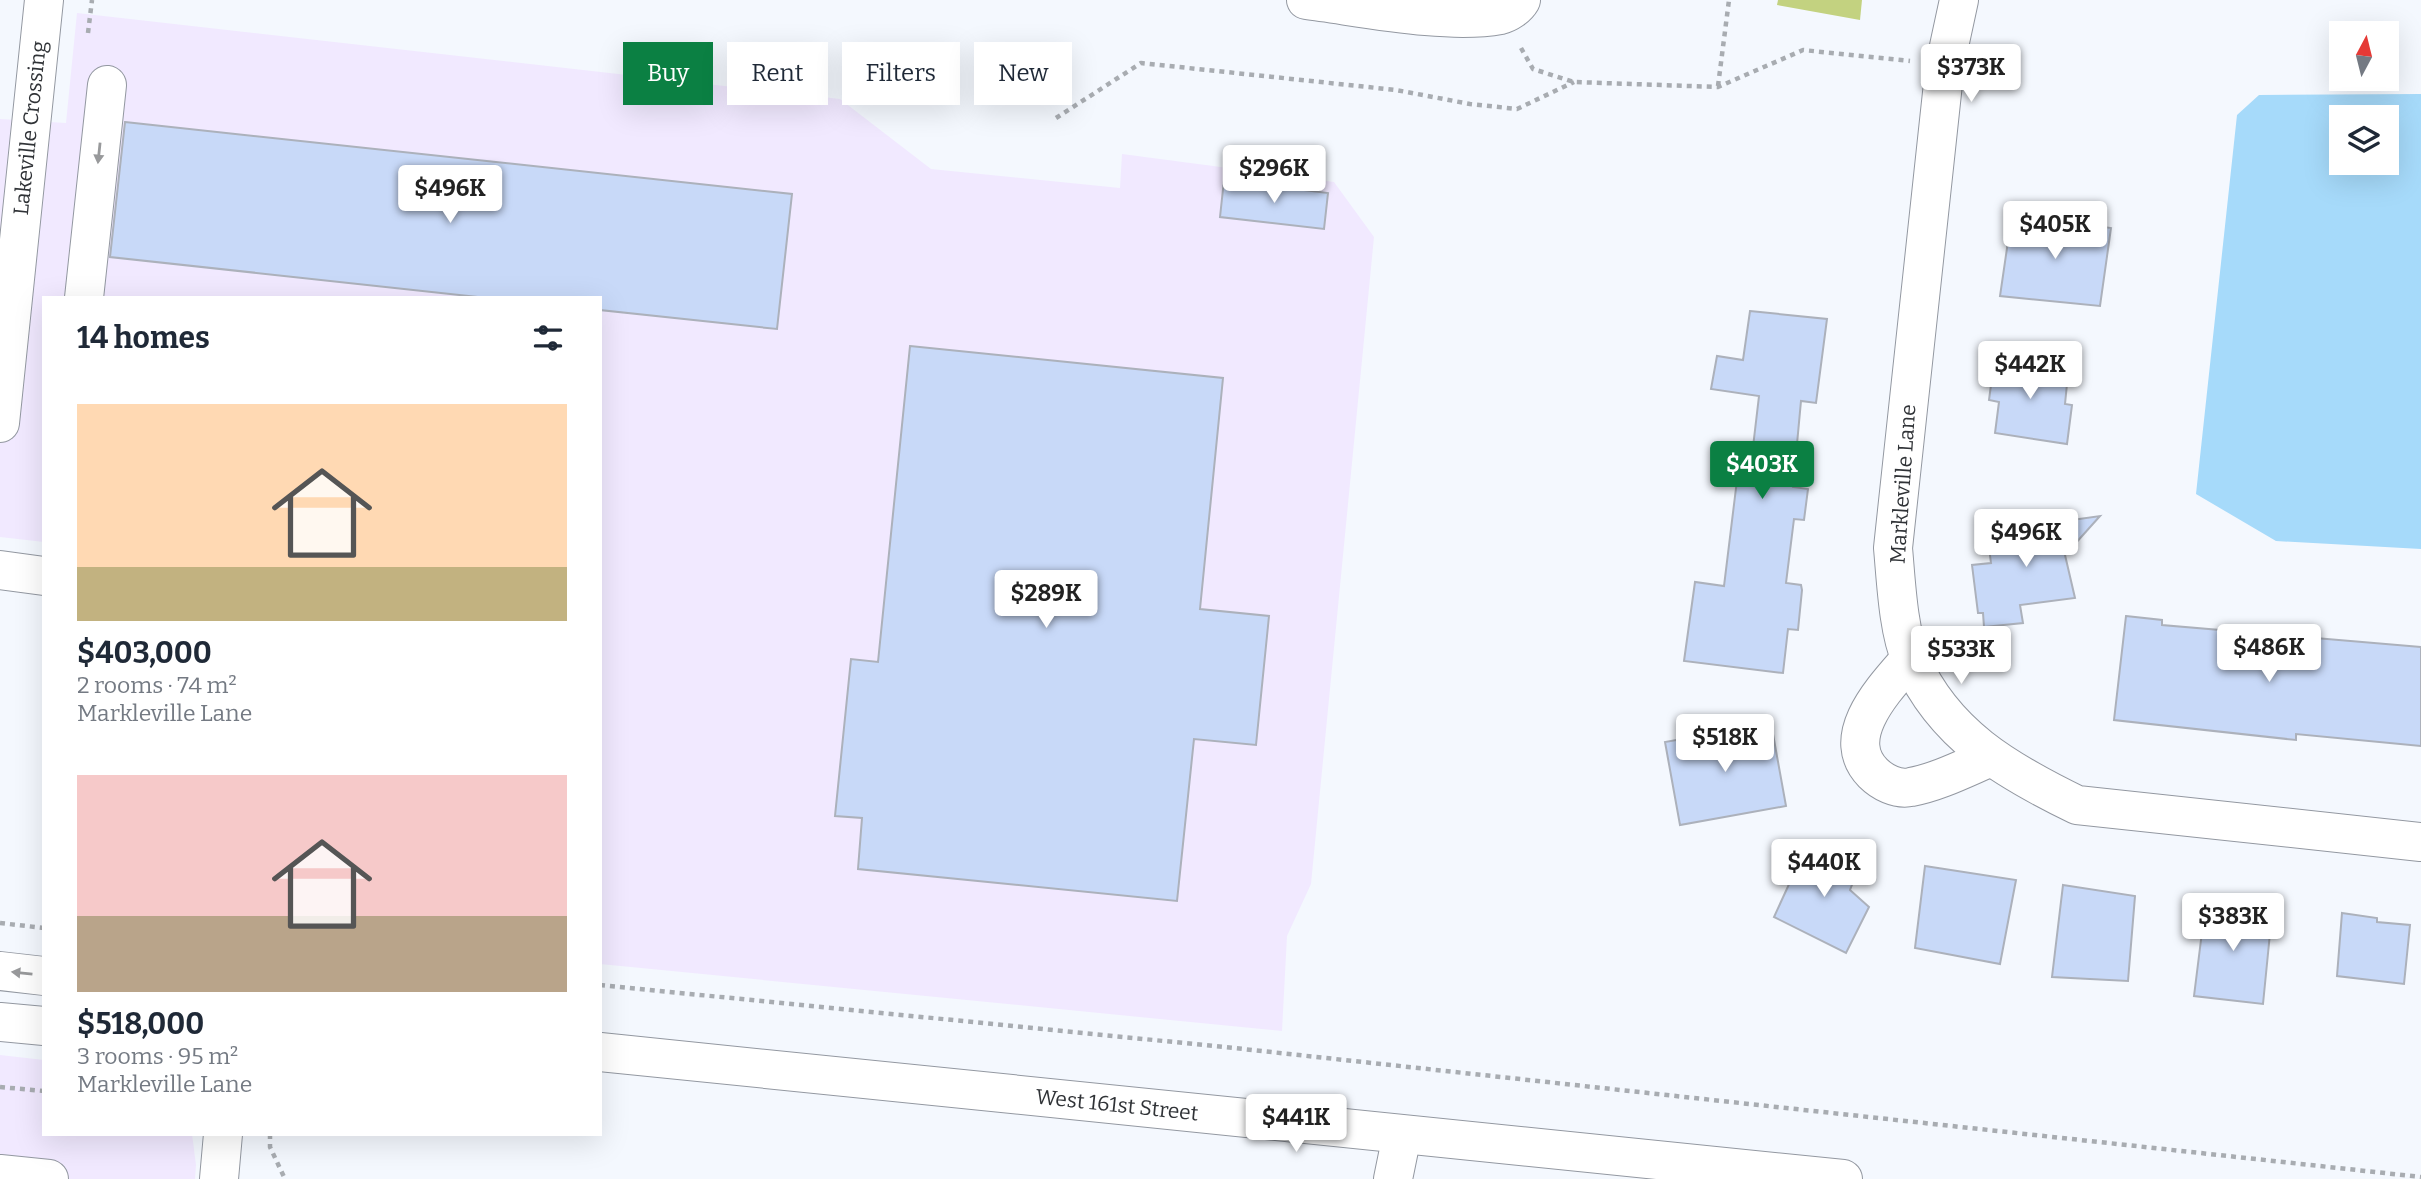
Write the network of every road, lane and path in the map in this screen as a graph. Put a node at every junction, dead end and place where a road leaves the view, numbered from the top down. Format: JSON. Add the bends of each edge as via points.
{"nodes":[{"id":1,"x":44,"y":0,"type":"edge"},
{"id":2,"x":92,"y":0,"type":"edge"},
{"id":3,"x":1307,"y":0,"type":"edge"},
{"id":4,"x":1728,"y":0,"type":"edge"},
{"id":5,"x":1959,"y":0,"type":"edge"},
{"id":6,"x":1514,"y":7,"type":"edge"},
{"id":7,"x":89,"y":33,"type":"dead end"},
{"id":8,"x":1945,"y":65,"type":"junction"},
{"id":9,"x":1574,"y":82,"type":"junction"},
{"id":10,"x":107,"y":85,"type":"dead end"},
{"id":11,"x":1718,"y":87,"type":"junction"},
{"id":12,"x":1056,"y":118,"type":"dead end"},
{"id":13,"x":13,"y":152,"type":"edge"},
{"id":14,"x":84,"y":296,"type":"edge"},
{"id":15,"x":0,"y":423,"type":"edge"},
{"id":16,"x":0,"y":570,"type":"edge"},
{"id":17,"x":42,"y":576,"type":"edge"},
{"id":18,"x":1910,"y":659,"type":"junction"},
{"id":19,"x":1991,"y":757,"type":"junction"},
{"id":20,"x":2421,"y":842,"type":"edge"},
{"id":21,"x":0,"y":923,"type":"edge"},
{"id":22,"x":42,"y":928,"type":"edge"},
{"id":23,"x":0,"y":971,"type":"edge"},
{"id":24,"x":42,"y":976,"type":"edge"},
{"id":25,"x":602,"y":985,"type":"edge"},
{"id":26,"x":0,"y":1022,"type":"edge"},
{"id":27,"x":42,"y":1026,"type":"edge"},
{"id":28,"x":602,"y":1052,"type":"edge"},
{"id":29,"x":0,"y":1087,"type":"edge"},
{"id":30,"x":42,"y":1091,"type":"edge"},
{"id":31,"x":1402,"y":1135,"type":"junction"},
{"id":32,"x":223,"y":1136,"type":"edge"},
{"id":33,"x":270,"y":1136,"type":"edge"},
{"id":34,"x":1598,"y":1167,"type":"edge"},
{"id":35,"x":0,"y":1174,"type":"edge"},
{"id":36,"x":2421,"y":1177,"type":"edge"},
{"id":37,"x":49,"y":1179,"type":"edge"},
{"id":38,"x":219,"y":1179,"type":"edge"},
{"id":39,"x":285,"y":1179,"type":"edge"},
{"id":40,"x":1393,"y":1179,"type":"edge"},
{"id":41,"x":1843,"y":1179,"type":"edge"}],
"edges":[{"from":1,"to":13,"type":"street","name":"Lakeville Crossing"},
{"from":2,"to":7,"type":"path"},
{"from":3,"to":6,"type":"street","via":[[1449,17]]},
{"from":4,"to":11,"type":"path"},
{"from":5,"to":8,"type":"street","name":"Markleville Lane"},
{"from":6,"to":9,"type":"path","via":[[1533,69]]},
{"from":8,"to":11,"type":"path","via":[[1803,50]]},
{"from":8,"to":18,"type":"street","name":"Markleville Lane","via":[[1893,548]]},
{"from":9,"to":11,"type":"path"},
{"from":9,"to":12,"type":"path","via":[[1517,109],[1396,90],[1141,63]]},
{"from":10,"to":14,"type":"street","one_way":true},
{"from":13,"to":15,"type":"street","name":"Lakeville Crossing"},
{"from":16,"to":17,"type":"street"},
{"from":18,"to":19,"type":"street","name":"Markleville Lane","via":[[1941,711]]},
{"from":18,"to":19,"type":"street","via":[[1877,699],[1868,718],[1859,738],[1863,763],[1882,782],[1908,788]]},
{"from":19,"to":20,"type":"street","name":"Markleville Lane","via":[[2077,805]]},
{"from":21,"to":22,"type":"path"},
{"from":24,"to":23,"type":"street","one_way":true},
{"from":25,"to":36,"type":"path","via":[[1234,1048]]},
{"from":26,"to":27,"type":"street"},
{"from":28,"to":31,"type":"street","name":"West 161st Street"},
{"from":29,"to":30,"type":"path"},
{"from":31,"to":34,"type":"street","name":"West 161st Street"},
{"from":31,"to":40,"type":"street"},
{"from":32,"to":38,"type":"street"},
{"from":33,"to":39,"type":"path","via":[[270,1147]]},
{"from":34,"to":41,"type":"street","name":"West 161st Street"},
{"from":35,"to":37,"type":"street"}]}
